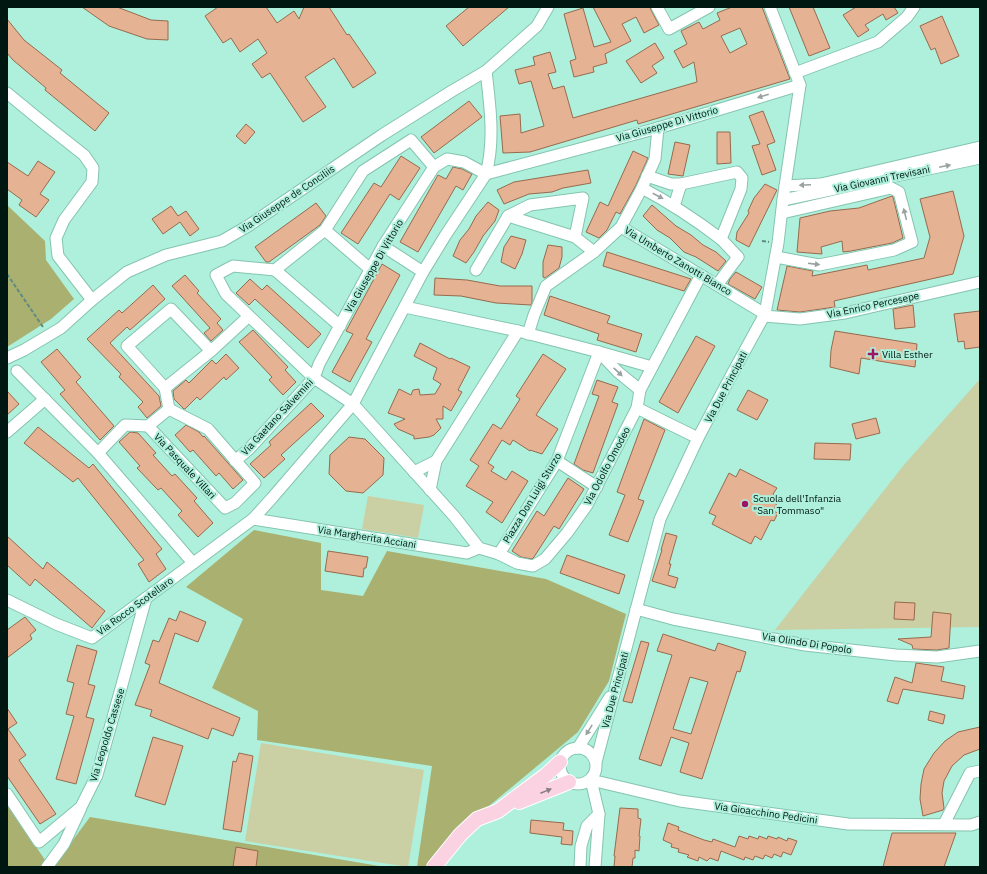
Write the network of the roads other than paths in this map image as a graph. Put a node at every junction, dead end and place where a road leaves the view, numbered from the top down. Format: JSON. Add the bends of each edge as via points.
{"nodes":[{"id":1,"x":548,"y":7,"type":"edge"},
{"id":2,"x":657,"y":7,"type":"edge"},
{"id":3,"x":710,"y":7,"type":"edge"},
{"id":4,"x":770,"y":7,"type":"edge"},
{"id":5,"x":914,"y":7,"type":"edge"},
{"id":6,"x":486,"y":71,"type":"junction"},
{"id":7,"x":795,"y":73,"type":"junction"},
{"id":8,"x":800,"y":85,"type":"junction"},
{"id":9,"x":7,"y":93,"type":"edge"},
{"id":10,"x":658,"y":128,"type":"junction"},
{"id":11,"x":980,"y":147,"type":"edge"},
{"id":12,"x":980,"y":158,"type":"edge"},
{"id":13,"x":434,"y":167,"type":"junction"},
{"id":14,"x":486,"y":174,"type":"junction"},
{"id":15,"x":647,"y":176,"type":"junction"},
{"id":16,"x":681,"y":184,"type":"junction"},
{"id":17,"x":785,"y":186,"type":"junction"},
{"id":18,"x":642,"y":188,"type":"junction"},
{"id":19,"x":783,"y":200,"type":"junction"},
{"id":20,"x":674,"y":206,"type":"junction"},
{"id":21,"x":782,"y":213,"type":"junction"},
{"id":22,"x":508,"y":216,"type":"junction"},
{"id":23,"x":621,"y":227,"type":"junction"},
{"id":24,"x":325,"y":230,"type":"junction"},
{"id":25,"x":575,"y":237,"type":"junction"},
{"id":26,"x":721,"y":239,"type":"junction"},
{"id":27,"x":383,"y":246,"type":"junction"},
{"id":28,"x":594,"y":252,"type":"junction"},
{"id":29,"x":776,"y":257,"type":"junction"},
{"id":30,"x":370,"y":269,"type":"junction"},
{"id":31,"x":275,"y":270,"type":"junction"},
{"id":32,"x":476,"y":270,"type":"dead end"},
{"id":33,"x":423,"y":272,"type":"junction"},
{"id":34,"x":701,"y":276,"type":"junction"},
{"id":35,"x":980,"y":282,"type":"edge"},
{"id":36,"x":717,"y":285,"type":"junction"},
{"id":37,"x":92,"y":300,"type":"junction"},
{"id":38,"x":405,"y":307,"type":"junction"},
{"id":39,"x":765,"y":315,"type":"junction"},
{"id":40,"x":249,"y":316,"type":"junction"},
{"id":41,"x":340,"y":326,"type":"junction"},
{"id":42,"x":523,"y":332,"type":"junction"},
{"id":43,"x":212,"y":351,"type":"junction"},
{"id":44,"x":599,"y":352,"type":"junction"},
{"id":45,"x":7,"y":358,"type":"edge"},
{"id":46,"x":652,"y":367,"type":"junction"},
{"id":47,"x":17,"y":371,"type":"dead end"},
{"id":48,"x":314,"y":378,"type":"junction"},
{"id":49,"x":165,"y":388,"type":"junction"},
{"id":50,"x":640,"y":390,"type":"junction"},
{"id":51,"x":45,"y":399,"type":"junction"},
{"id":52,"x":353,"y":404,"type":"junction"},
{"id":53,"x":637,"y":408,"type":"junction"},
{"id":54,"x":169,"y":409,"type":"junction"},
{"id":55,"x":148,"y":426,"type":"junction"},
{"id":56,"x":7,"y":432,"type":"edge"},
{"id":57,"x":698,"y":438,"type":"junction"},
{"id":58,"x":98,"y":453,"type":"junction"},
{"id":59,"x":235,"y":461,"type":"junction"},
{"id":60,"x":436,"y":461,"type":"junction"},
{"id":61,"x":557,"y":461,"type":"junction"},
{"id":62,"x":414,"y":472,"type":"junction"},
{"id":63,"x":597,"y":487,"type":"junction"},
{"id":64,"x":430,"y":490,"type":"junction"},
{"id":65,"x":253,"y":519,"type":"junction"},
{"id":66,"x":479,"y":548,"type":"junction"},
{"id":67,"x":499,"y":554,"type":"junction"},
{"id":68,"x":193,"y":564,"type":"junction"},
{"id":69,"x":146,"y":598,"type":"junction"},
{"id":70,"x":7,"y":600,"type":"edge"},
{"id":71,"x":636,"y":609,"type":"junction"},
{"id":72,"x":980,"y":651,"type":"edge"},
{"id":73,"x":616,"y":688,"type":"junction"},
{"id":74,"x":578,"y":748,"type":"junction"},
{"id":75,"x":560,"y":762,"type":"junction"},
{"id":76,"x":596,"y":762,"type":"junction"},
{"id":77,"x":980,"y":771,"type":"edge"},
{"id":78,"x":591,"y":780,"type":"junction"},
{"id":79,"x":569,"y":782,"type":"junction"},
{"id":80,"x":7,"y":794,"type":"edge"},
{"id":81,"x":81,"y":807,"type":"junction"},
{"id":82,"x":498,"y":811,"type":"junction"},
{"id":83,"x":599,"y":814,"type":"junction"},
{"id":84,"x":980,"y":822,"type":"edge"},
{"id":85,"x":944,"y":824,"type":"junction"},
{"id":86,"x":47,"y":867,"type":"edge"},
{"id":87,"x":434,"y":867,"type":"edge"},
{"id":88,"x":580,"y":867,"type":"edge"},
{"id":89,"x":595,"y":867,"type":"edge"}],
"edges":[{"from":1,"to":6,"type":"street","name":"Via Giuseppe de Conciliis","via":[[537,26]]},
{"from":2,"to":3,"type":"street","via":[[669,29]]},
{"from":4,"to":7,"type":"street"},
{"from":5,"to":7,"type":"street","via":[[907,17],[878,42]]},
{"from":6,"to":14,"type":"street","via":[[491,136]]},
{"from":6,"to":37,"type":"street","name":"Via Giuseppe de Conciliis","via":[[382,135],[248,226],[222,241],[166,256],[127,272]]},
{"from":7,"to":8,"type":"street"},
{"from":8,"to":10,"type":"street","name":"Via Giuseppe Di Vittorio","one_way":true},
{"from":8,"to":17,"type":"street","name":"Via Due Principati"},
{"from":9,"to":37,"type":"street","via":[[84,155],[93,168],[92,182],[64,220],[56,238],[58,256]]},
{"from":10,"to":14,"type":"street","name":"Via Giuseppe Di Vittorio"},
{"from":10,"to":15,"type":"street","via":[[655,159]]},
{"from":11,"to":17,"type":"street","name":"Via Giovanni Trevisani","one_way":true,"via":[[821,184]]},
{"from":19,"to":12,"type":"street","name":"Via Giovanni Trevisani","one_way":true},
{"from":13,"to":14,"type":"street","via":[[447,159],[464,162]]},
{"from":13,"to":24,"type":"street","via":[[411,140],[363,171]]},
{"from":13,"to":27,"type":"street","name":"Via Giuseppe Di Vittorio"},
{"from":14,"to":33,"type":"street"},
{"from":15,"to":16,"type":"street","via":[[671,184]]},
{"from":15,"to":18,"type":"street"},
{"from":16,"to":20,"type":"street"},
{"from":16,"to":26,"type":"street","via":[[737,172],[742,178],[741,188]]},
{"from":17,"to":19,"type":"street","name":"Via Due Principati"},
{"from":18,"to":20,"type":"street","one_way":true},
{"from":18,"to":23,"type":"street"},
{"from":19,"to":21,"type":"street","name":"Via Due Principati"},
{"from":20,"to":26,"type":"street"},
{"from":21,"to":29,"type":"street","name":"Via Due Principati"},
{"from":29,"to":21,"type":"street","one_way":true,"via":[[819,265],[894,250],[912,242],[899,192],[890,188]]},
{"from":22,"to":25,"type":"street"},
{"from":22,"to":25,"type":"street","via":[[530,205],[582,198]]},
{"from":22,"to":32,"type":"street"},
{"from":23,"to":28,"type":"street","name":"Via Umberto Zanotti Bianco"},
{"from":23,"to":34,"type":"street","name":"Via Umberto Zanotti Bianco"},
{"from":24,"to":30,"type":"street"},
{"from":24,"to":31,"type":"street"},
{"from":25,"to":28,"type":"street"},
{"from":26,"to":36,"type":"street","via":[[738,257]]},
{"from":27,"to":30,"type":"street","name":"Via Giuseppe Di Vittorio"},
{"from":27,"to":33,"type":"street"},
{"from":28,"to":42,"type":"street","name":"Via Umberto Zanotti Bianco","via":[[546,286],[534,315]]},
{"from":29,"to":39,"type":"street","name":"Via Due Principati"},
{"from":30,"to":41,"type":"street","name":"Via Giuseppe Di Vittorio"},
{"from":31,"to":40,"type":"street","name":"Via Gaetano Salvemini","via":[[233,266],[216,275],[226,294]]},
{"from":31,"to":41,"type":"street"},
{"from":33,"to":38,"type":"street"},
{"from":34,"to":36,"type":"street","name":"Via Umberto Zanotti Bianco"},
{"from":34,"to":46,"type":"street","name":"Via Odolfo Omodeo"},
{"from":35,"to":39,"type":"street","name":"Via Enrico Percesepe","via":[[845,312],[800,319]]},
{"from":36,"to":39,"type":"street","name":"Via Umberto Zanotti Bianco"},
{"from":37,"to":45,"type":"street","name":"Via Giuseppe de Conciliis","via":[[60,328]]},
{"from":38,"to":42,"type":"street"},
{"from":38,"to":52,"type":"street"},
{"from":39,"to":57,"type":"street","name":"Via Due Principati"},
{"from":40,"to":43,"type":"street"},
{"from":40,"to":48,"type":"street","name":"Via Gaetano Salvemini"},
{"from":41,"to":48,"type":"street","name":"Via Giuseppe Di Vittorio"},
{"from":42,"to":44,"type":"street"},
{"from":42,"to":60,"type":"street"},
{"from":43,"to":49,"type":"street"},
{"from":43,"to":49,"type":"street","via":[[171,309],[127,346]]},
{"from":44,"to":46,"type":"street"},
{"from":44,"to":50,"type":"street","one_way":true},
{"from":44,"to":61,"type":"street","name":"Piazza Don Luigi Sturzo"},
{"from":46,"to":50,"type":"street","name":"Via Odolfo Omodeo"},
{"from":47,"to":51,"type":"street"},
{"from":48,"to":52,"type":"street"},
{"from":48,"to":59,"type":"street","name":"Via Gaetano Salvemini","via":[[250,449]]},
{"from":49,"to":54,"type":"street"},
{"from":50,"to":53,"type":"street","name":"Via Odolfo Omodeo"},
{"from":51,"to":56,"type":"street"},
{"from":51,"to":58,"type":"street"},
{"from":52,"to":62,"type":"street"},
{"from":52,"to":65,"type":"street"},
{"from":53,"to":57,"type":"street"},
{"from":53,"to":63,"type":"street","name":"Via Odolfo Omodeo"},
{"from":54,"to":55,"type":"street","name":"Via Pasquale Villari"},
{"from":54,"to":59,"type":"street","name":"Via Gaetano Salvemini","via":[[208,429]]},
{"from":55,"to":58,"type":"street","name":"Via Pasquale Villari","via":[[125,425]]},
{"from":55,"to":59,"type":"street","name":"Via Pasquale Villari","via":[[225,508],[236,503],[255,483]]},
{"from":57,"to":71,"type":"street","name":"Via Due Principati","via":[[660,519]]},
{"from":58,"to":68,"type":"street"},
{"from":60,"to":62,"type":"street"},
{"from":60,"to":64,"type":"street"},
{"from":61,"to":63,"type":"street"},
{"from":61,"to":67,"type":"street","name":"Piazza Don Luigi Sturzo"},
{"from":62,"to":64,"type":"street"},
{"from":63,"to":67,"type":"street","name":"Via Odolfo Omodeo","via":[[588,505],[545,559],[533,566],[517,563]]},
{"from":64,"to":66,"type":"street"},
{"from":65,"to":66,"type":"street","name":"Via Margherita Acciani","via":[[467,554]]},
{"from":65,"to":68,"type":"street","name":"Via Rocco Scotellaro"},
{"from":66,"to":67,"type":"street","name":"Piazza Don Luigi Sturzo"},
{"from":68,"to":69,"type":"street","name":"Via Rocco Scotellaro"},
{"from":69,"to":70,"type":"street","name":"Via Rocco Scotellaro","via":[[92,638]]},
{"from":69,"to":81,"type":"street","name":"Via Leopoldo Cassese","via":[[97,775]]},
{"from":71,"to":72,"type":"street","name":"Via Olindo Di Popolo","via":[[673,619],[805,645],[937,657]]},
{"from":71,"to":73,"type":"street","name":"Via Due Principati"},
{"from":73,"to":74,"type":"street","one_way":true},
{"from":73,"to":76,"type":"street","name":"Via Due Principati"},
{"from":74,"to":75,"type":"street","via":[[567,751]]},
{"from":74,"to":76,"type":"street","via":[[590,752]]},
{"from":75,"to":79,"type":"street","via":[[561,772]]},
{"from":75,"to":82,"type":"main road"},
{"from":76,"to":78,"type":"street","via":[[597,768]]},
{"from":77,"to":85,"type":"street","via":[[970,773]]},
{"from":78,"to":79,"type":"street","via":[[582,784]]},
{"from":78,"to":83,"type":"street"},
{"from":78,"to":85,"type":"street","name":"Via Gioacchino Pedicini","via":[[680,801],[848,824]]},
{"from":82,"to":79,"type":"main road","one_way":true},
{"from":80,"to":81,"type":"street","name":"Via Leopoldo Cassese","via":[[39,842]]},
{"from":81,"to":86,"type":"street","via":[[64,844]]},
{"from":82,"to":87,"type":"main road","via":[[477,819]]},
{"from":83,"to":88,"type":"street","via":[[587,826],[581,846]]},
{"from":83,"to":89,"type":"street"},
{"from":84,"to":85,"type":"street","name":"Via Gioacchino Pedicini","via":[[972,825]]}]}
